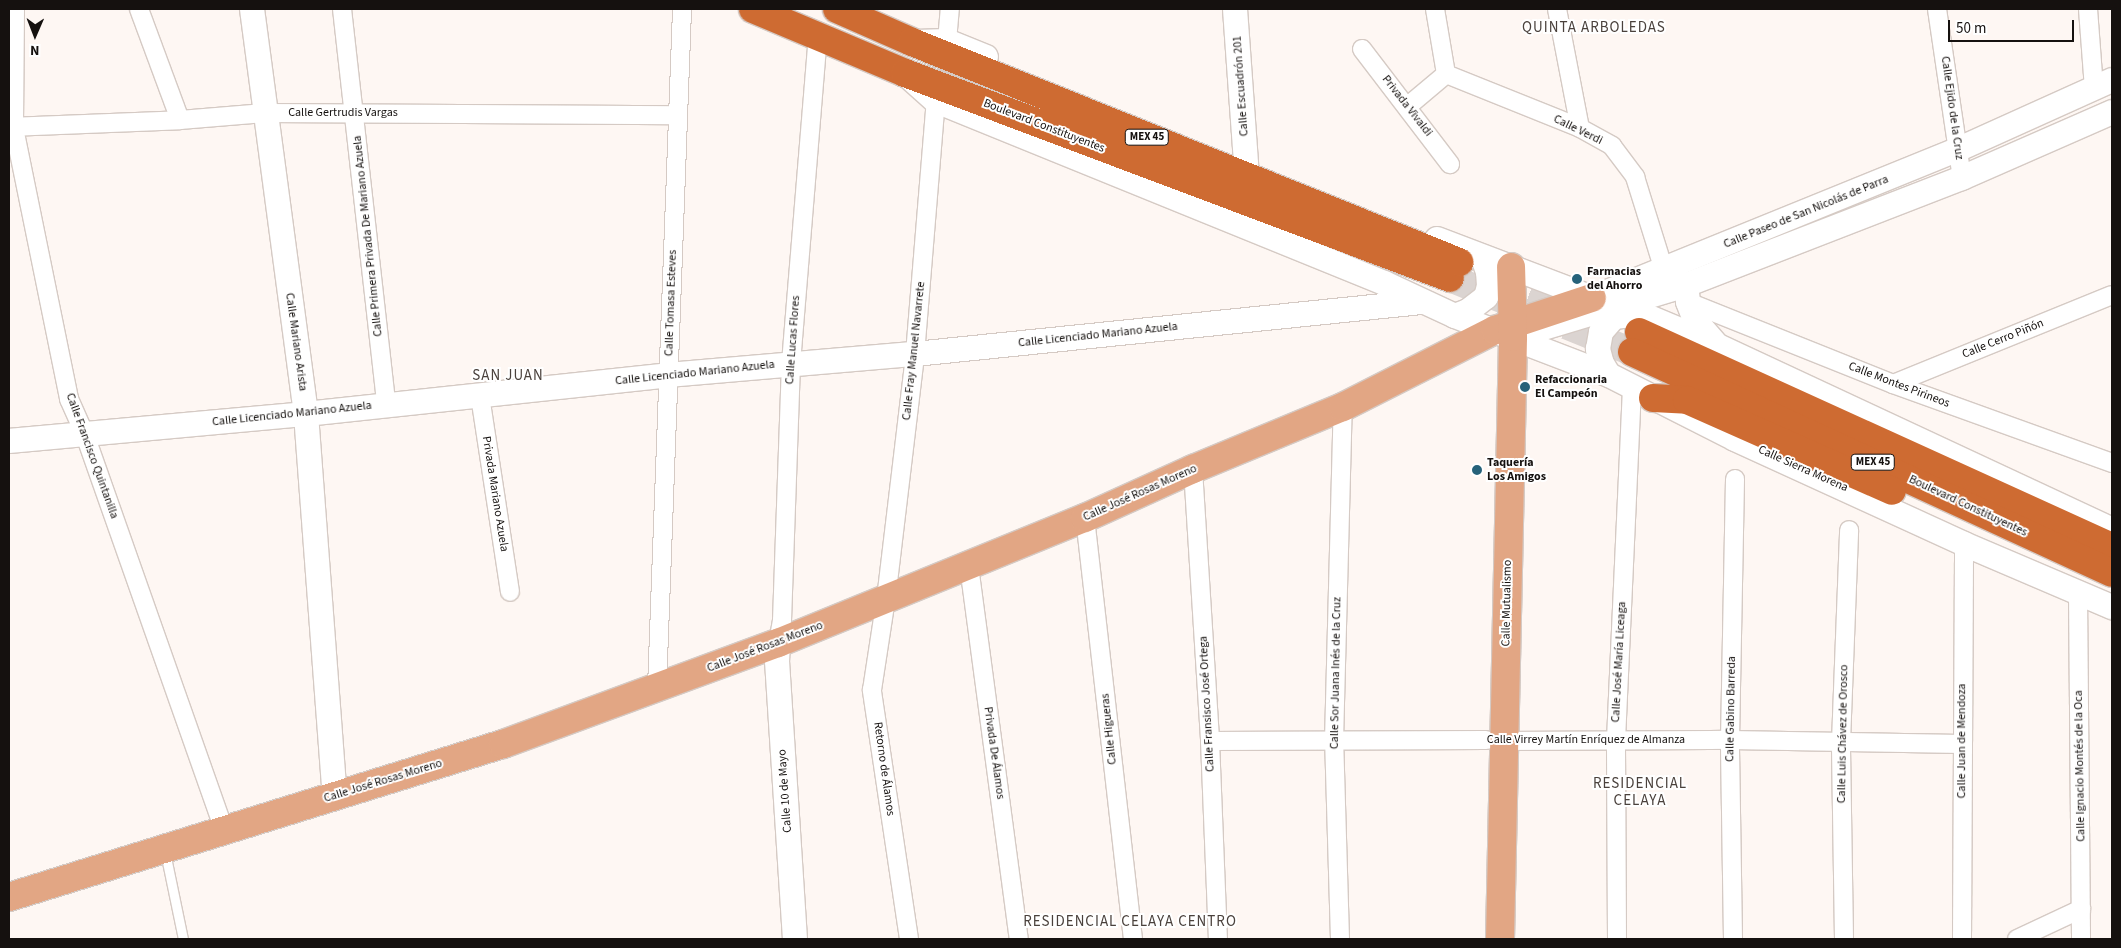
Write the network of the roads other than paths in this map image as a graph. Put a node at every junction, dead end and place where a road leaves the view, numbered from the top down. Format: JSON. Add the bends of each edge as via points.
{"nodes":[{"id":1,"x":15,"y":9,"type":"edge"},
{"id":2,"x":139,"y":9,"type":"edge"},
{"id":3,"x":252,"y":9,"type":"edge"},
{"id":4,"x":342,"y":9,"type":"edge"},
{"id":5,"x":682,"y":9,"type":"edge"},
{"id":6,"x":753,"y":9,"type":"edge"},
{"id":7,"x":837,"y":9,"type":"edge"},
{"id":8,"x":950,"y":9,"type":"edge"},
{"id":9,"x":1235,"y":9,"type":"edge"},
{"id":10,"x":1435,"y":9,"type":"edge"},
{"id":11,"x":1557,"y":9,"type":"edge"},
{"id":12,"x":1937,"y":9,"type":"edge"},
{"id":13,"x":2088,"y":9,"type":"edge"},
{"id":14,"x":818,"y":38,"type":"junction"},
{"id":15,"x":947,"y":41,"type":"junction"},
{"id":16,"x":912,"y":42,"type":"junction"},
{"id":17,"x":1362,"y":49,"type":"dead end"},
{"id":18,"x":905,"y":73,"type":"junction"},
{"id":19,"x":1446,"y":74,"type":"junction"},
{"id":20,"x":2103,"y":84,"type":"edge"},
{"id":21,"x":936,"y":102,"type":"junction"},
{"id":22,"x":1408,"y":106,"type":"junction"},
{"id":23,"x":354,"y":112,"type":"junction"},
{"id":24,"x":2112,"y":112,"type":"edge"},
{"id":25,"x":265,"y":113,"type":"junction"},
{"id":26,"x":678,"y":115,"type":"junction"},
{"id":27,"x":180,"y":120,"type":"junction"},
{"id":28,"x":11,"y":127,"type":"edge"},
{"id":29,"x":1580,"y":128,"type":"junction"},
{"id":30,"x":1957,"y":150,"type":"junction"},
{"id":31,"x":1246,"y":164,"type":"junction"},
{"id":32,"x":1450,"y":164,"type":"dead end"},
{"id":33,"x":1962,"y":178,"type":"junction"},
{"id":34,"x":1464,"y":266,"type":"junction"},
{"id":35,"x":1511,"y":268,"type":"junction"},
{"id":36,"x":1664,"y":270,"type":"junction"},
{"id":37,"x":1384,"y":283,"type":"junction"},
{"id":38,"x":1687,"y":294,"type":"junction"},
{"id":39,"x":2112,"y":295,"type":"edge"},
{"id":40,"x":1422,"y":302,"type":"junction"},
{"id":41,"x":1605,"y":302,"type":"junction"},
{"id":42,"x":1381,"y":306,"type":"junction"},
{"id":43,"x":1455,"y":316,"type":"junction"},
{"id":44,"x":1506,"y":330,"type":"junction"},
{"id":45,"x":1638,"y":333,"type":"junction"},
{"id":46,"x":1718,"y":346,"type":"junction"},
{"id":47,"x":915,"y":354,"type":"junction"},
{"id":48,"x":791,"y":363,"type":"junction"},
{"id":49,"x":668,"y":375,"type":"junction"},
{"id":50,"x":1609,"y":375,"type":"junction"},
{"id":51,"x":1893,"y":384,"type":"junction"},
{"id":52,"x":1642,"y":392,"type":"junction"},
{"id":53,"x":480,"y":396,"type":"junction"},
{"id":54,"x":386,"y":404,"type":"junction"},
{"id":55,"x":1343,"y":407,"type":"junction"},
{"id":56,"x":306,"y":414,"type":"junction"},
{"id":57,"x":85,"y":435,"type":"junction"},
{"id":58,"x":9,"y":441,"type":"edge"},
{"id":59,"x":2112,"y":463,"type":"edge"},
{"id":60,"x":1193,"y":469,"type":"junction"},
{"id":61,"x":1735,"y":479,"type":"dead end"},
{"id":62,"x":1085,"y":518,"type":"junction"},
{"id":63,"x":1848,"y":530,"type":"dead end"},
{"id":64,"x":2112,"y":530,"type":"edge"},
{"id":65,"x":1964,"y":544,"type":"junction"},
{"id":66,"x":2112,"y":547,"type":"edge"},
{"id":67,"x":968,"y":566,"type":"junction"},
{"id":68,"x":2112,"y":574,"type":"edge"},
{"id":69,"x":510,"y":592,"type":"dead end"},
{"id":70,"x":2078,"y":593,"type":"junction"},
{"id":71,"x":886,"y":599,"type":"junction"},
{"id":72,"x":2112,"y":607,"type":"edge"},
{"id":73,"x":778,"y":643,"type":"junction"},
{"id":74,"x":657,"y":688,"type":"junction"},
{"id":75,"x":1616,"y":740,"type":"junction"},
{"id":76,"x":1730,"y":740,"type":"junction"},
{"id":77,"x":1210,"y":741,"type":"junction"},
{"id":78,"x":1334,"y":741,"type":"junction"},
{"id":79,"x":1494,"y":741,"type":"junction"},
{"id":80,"x":1841,"y":742,"type":"junction"},
{"id":81,"x":1962,"y":744,"type":"junction"},
{"id":82,"x":334,"y":796,"type":"junction"},
{"id":83,"x":224,"y":830,"type":"junction"},
{"id":84,"x":165,"y":849,"type":"junction"},
{"id":85,"x":9,"y":897,"type":"edge"},
{"id":86,"x":2082,"y":909,"type":"junction"},
{"id":87,"x":183,"y":939,"type":"edge"},
{"id":88,"x":795,"y":939,"type":"edge"},
{"id":89,"x":908,"y":939,"type":"edge"},
{"id":90,"x":1019,"y":939,"type":"edge"},
{"id":91,"x":1133,"y":939,"type":"edge"},
{"id":92,"x":1218,"y":939,"type":"edge"},
{"id":93,"x":1340,"y":939,"type":"edge"},
{"id":94,"x":1484,"y":939,"type":"edge"},
{"id":95,"x":1500,"y":939,"type":"edge"},
{"id":96,"x":1617,"y":939,"type":"edge"},
{"id":97,"x":1733,"y":939,"type":"edge"},
{"id":98,"x":1844,"y":939,"type":"edge"},
{"id":99,"x":1962,"y":939,"type":"edge"},
{"id":100,"x":2017,"y":939,"type":"edge"},
{"id":101,"x":2081,"y":939,"type":"edge"}],
"edges":[{"from":1,"to":28,"type":"street","name":"Calle Francisco Quintanilla"},
{"from":2,"to":27,"type":"street"},
{"from":3,"to":25,"type":"street","name":"Calle Mariano Arista"},
{"from":4,"to":23,"type":"street","name":"Calle Primera Privada De Mariano Azuela"},
{"from":5,"to":26,"type":"street","name":"Calle Tomasa Esteves"},
{"from":6,"to":14,"type":"highway","name":"Boulevard Constituyentes","number":"MEX 45"},
{"from":7,"to":16,"type":"highway","number":"MEX 45"},
{"from":8,"to":15,"type":"street"},
{"from":9,"to":31,"type":"street","name":"Calle Escuadrón 201"},
{"from":10,"to":19,"type":"street"},
{"from":11,"to":29,"type":"street"},
{"from":12,"to":30,"type":"street","name":"Calle Ejido de la Cruz"},
{"from":13,"to":20,"type":"street"},
{"from":14,"to":18,"type":"highway","name":"Boulevard Constituyentes","number":"MEX 45"},
{"from":14,"to":48,"type":"street","name":"Calle Lucas Flores"},
{"from":15,"to":16,"type":"street"},
{"from":15,"to":31,"type":"street"},
{"from":16,"to":34,"type":"highway","number":"MEX 45"},
{"from":17,"to":22,"type":"street","name":"Privada Vivaldi"},
{"from":18,"to":21,"type":"street"},
{"from":18,"to":34,"type":"highway","name":"Boulevard Constituyentes","number":"MEX 45"},
{"from":19,"to":22,"type":"street"},
{"from":19,"to":29,"type":"street","name":"Calle Verdi"},
{"from":20,"to":30,"type":"street","name":"Calle Paseo de San Nicolás de Parra"},
{"from":21,"to":37,"type":"street","name":"Calle Sierra Morena"},
{"from":21,"to":47,"type":"street","name":"Calle Fray Manuel Navarrete"},
{"from":22,"to":32,"type":"street","name":"Privada Vivaldi"},
{"from":23,"to":25,"type":"street","name":"Calle Gertrudis Vargas"},
{"from":23,"to":26,"type":"street","name":"Calle Gertrudis Vargas"},
{"from":23,"to":54,"type":"street","name":"Calle Primera Privada De Mariano Azuela"},
{"from":24,"to":33,"type":"street","name":"Calle Paseo de San Nicolás de Parra"},
{"from":25,"to":27,"type":"street","name":"Calle Gertrudis Vargas"},
{"from":25,"to":56,"type":"street","name":"Calle Mariano Arista"},
{"from":26,"to":49,"type":"street","name":"Calle Tomasa Esteves"},
{"from":27,"to":28,"type":"street","name":"Calle Gertrudis Vargas"},
{"from":28,"to":57,"type":"street","name":"Calle Francisco Quintanilla","via":[[69,399]]},
{"from":29,"to":36,"type":"street","name":"Calle Verdi","via":[[1612,146],[1635,177]]},
{"from":30,"to":33,"type":"street","name":"Calle Ejido de la Cruz"},
{"from":30,"to":36,"type":"street","name":"Calle Paseo de San Nicolás de Parra"},
{"from":31,"to":34,"type":"street"},
{"from":33,"to":38,"type":"street","name":"Calle Paseo de San Nicolás de Parra"},
{"from":34,"to":35,"type":"street"},
{"from":34,"to":43,"type":"street","via":[[1488,272],[1486,297],[1468,311]]},
{"from":35,"to":41,"type":"street"},
{"from":35,"to":44,"type":"main road","name":"Calle Mutualismo"},
{"from":36,"to":41,"type":"street","name":"Calle Paseo de San Nicolás de Parra"},
{"from":37,"to":40,"type":"street","name":"Calle Sierra Morena"},
{"from":37,"to":42,"type":"street"},
{"from":38,"to":41,"type":"street","name":"Calle Paseo de San Nicolás de Parra"},
{"from":38,"to":46,"type":"street","via":[[1695,320]]},
{"from":38,"to":51,"type":"street","name":"Calle Montes Pirineos"},
{"from":39,"to":51,"type":"street","name":"Calle Cerro Piñón"},
{"from":40,"to":42,"type":"street","name":"Calle Licenciado Mariano Azuela"},
{"from":40,"to":43,"type":"street","name":"Calle Sierra Morena"},
{"from":41,"to":44,"type":"main road","name":"Calle Paseo de San Nicolás de Parra"},
{"from":41,"to":45,"type":"street"},
{"from":42,"to":47,"type":"street","name":"Calle Licenciado Mariano Azuela"},
{"from":43,"to":44,"type":"street","name":"Calle Sierra Morena"},
{"from":44,"to":50,"type":"street","name":"Calle Sierra Morena"},
{"from":44,"to":55,"type":"main road","name":"Calle José Rosas Moreno"},
{"from":44,"to":79,"type":"main road","name":"Calle Mutualismo"},
{"from":45,"to":46,"type":"street"},
{"from":45,"to":50,"type":"street","via":[[1614,317],[1601,332],[1598,349]]},
{"from":45,"to":66,"type":"highway","name":"Boulevard Constituyentes","number":"MEX 45"},
{"from":45,"to":68,"type":"highway","name":"Boulevard Constituyentes","number":"MEX 45"},
{"from":46,"to":64,"type":"street"},
{"from":47,"to":48,"type":"street","name":"Calle Licenciado Mariano Azuela"},
{"from":47,"to":71,"type":"street","name":"Calle Fray Manuel Navarrete"},
{"from":48,"to":49,"type":"street","name":"Calle Licenciado Mariano Azuela"},
{"from":48,"to":73,"type":"street","name":"Calle Lucas Flores","via":[[782,621]]},
{"from":49,"to":53,"type":"street","name":"Calle Licenciado Mariano Azuela"},
{"from":49,"to":74,"type":"street","name":"Calle Tomasa Esteves"},
{"from":50,"to":52,"type":"street","name":"Calle Sierra Morena"},
{"from":51,"to":59,"type":"street","name":"Calle Montes Pirineos"},
{"from":52,"to":65,"type":"street","name":"Calle Sierra Morena","via":[[1735,439]]},
{"from":52,"to":68,"type":"highway","via":[[1687,400],[2042,558]]},
{"from":52,"to":75,"type":"street","name":"Calle José María Liceaga"},
{"from":53,"to":54,"type":"street","name":"Calle Licenciado Mariano Azuela"},
{"from":53,"to":69,"type":"street","name":"Privada Mariano Azuela"},
{"from":54,"to":56,"type":"street","name":"Calle Licenciado Mariano Azuela"},
{"from":55,"to":60,"type":"main road","name":"Calle José Rosas Moreno"},
{"from":55,"to":78,"type":"street","name":"Calle Sor Juana Inés de la Cruz"},
{"from":56,"to":57,"type":"street","name":"Calle Licenciado Mariano Azuela"},
{"from":56,"to":82,"type":"street","name":"Calle Mariano Arista"},
{"from":57,"to":58,"type":"street","name":"Calle Licenciado Mariano Azuela"},
{"from":57,"to":83,"type":"street","name":"Calle Francisco Quintanilla"},
{"from":60,"to":62,"type":"main road","name":"Calle José Rosas Moreno"},
{"from":60,"to":77,"type":"street","name":"Calle Fransisco José Ortega"},
{"from":61,"to":76,"type":"street","name":"Calle Gabino Barreda"},
{"from":62,"to":67,"type":"main road","name":"Calle José Rosas Moreno"},
{"from":62,"to":91,"type":"street","name":"Calle Higueras"},
{"from":63,"to":80,"type":"street","name":"Calle Luis Chávez de Orosco"},
{"from":65,"to":70,"type":"street","name":"Calle Sierra Morena"},
{"from":65,"to":81,"type":"street","name":"Calle Juan de Mendoza"},
{"from":67,"to":71,"type":"main road","name":"Calle José Rosas Moreno"},
{"from":67,"to":90,"type":"street","name":"Privada De Álamos"},
{"from":70,"to":72,"type":"street","name":"Calle Sierra Morena"},
{"from":70,"to":86,"type":"street","name":"Calle Ignacio Montés de la Oca"},
{"from":71,"to":73,"type":"main road","name":"Calle José Rosas Moreno"},
{"from":71,"to":89,"type":"street","name":"Retorno de Álamos","via":[[872,690]]},
{"from":73,"to":74,"type":"main road","name":"Calle José Rosas Moreno"},
{"from":73,"to":88,"type":"street","name":"Calle 10 de Mayo","via":[[776,662]]},
{"from":74,"to":82,"type":"main road","name":"Calle José Rosas Moreno","via":[[503,744]]},
{"from":75,"to":76,"type":"street","name":"Calle Virrey Martín Enríquez de Almanza"},
{"from":75,"to":79,"type":"street","name":"Calle Virrey Martín Enríquez de Almanza"},
{"from":75,"to":96,"type":"street","name":"Calle José María Liceaga"},
{"from":76,"to":80,"type":"street","name":"Calle Virrey Martín Enríquez de Almanza"},
{"from":76,"to":97,"type":"street","name":"Calle Gabino Barreda"},
{"from":77,"to":78,"type":"street","name":"Calle Virrey Martín Enríquez de Almanza"},
{"from":77,"to":92,"type":"street","name":"Calle Fransisco José Ortega"},
{"from":78,"to":79,"type":"street","name":"Calle Virrey Martín Enríquez de Almanza"},
{"from":78,"to":93,"type":"street","name":"Calle Sor Juana Inés de la Cruz"},
{"from":79,"to":94,"type":"main road","name":"Calle Mutualismo"},
{"from":79,"to":95,"type":"main road","name":"Calle Mutualismo"},
{"from":80,"to":81,"type":"street","name":"Calle Virrey Martín Enríquez de Almanza"},
{"from":80,"to":98,"type":"street","name":"Calle Luis Chávez de Orosco"},
{"from":81,"to":99,"type":"street","name":"Calle Juan de Mendoza"},
{"from":82,"to":83,"type":"main road","name":"Calle José Rosas Moreno"},
{"from":83,"to":84,"type":"main road","name":"Calle José Rosas Moreno"},
{"from":84,"to":85,"type":"main road","name":"Calle José Rosas Moreno"},
{"from":84,"to":87,"type":"lane"},
{"from":86,"to":100,"type":"street"},
{"from":86,"to":101,"type":"street","name":"Calle Ignacio Montés de la Oca"}]}
